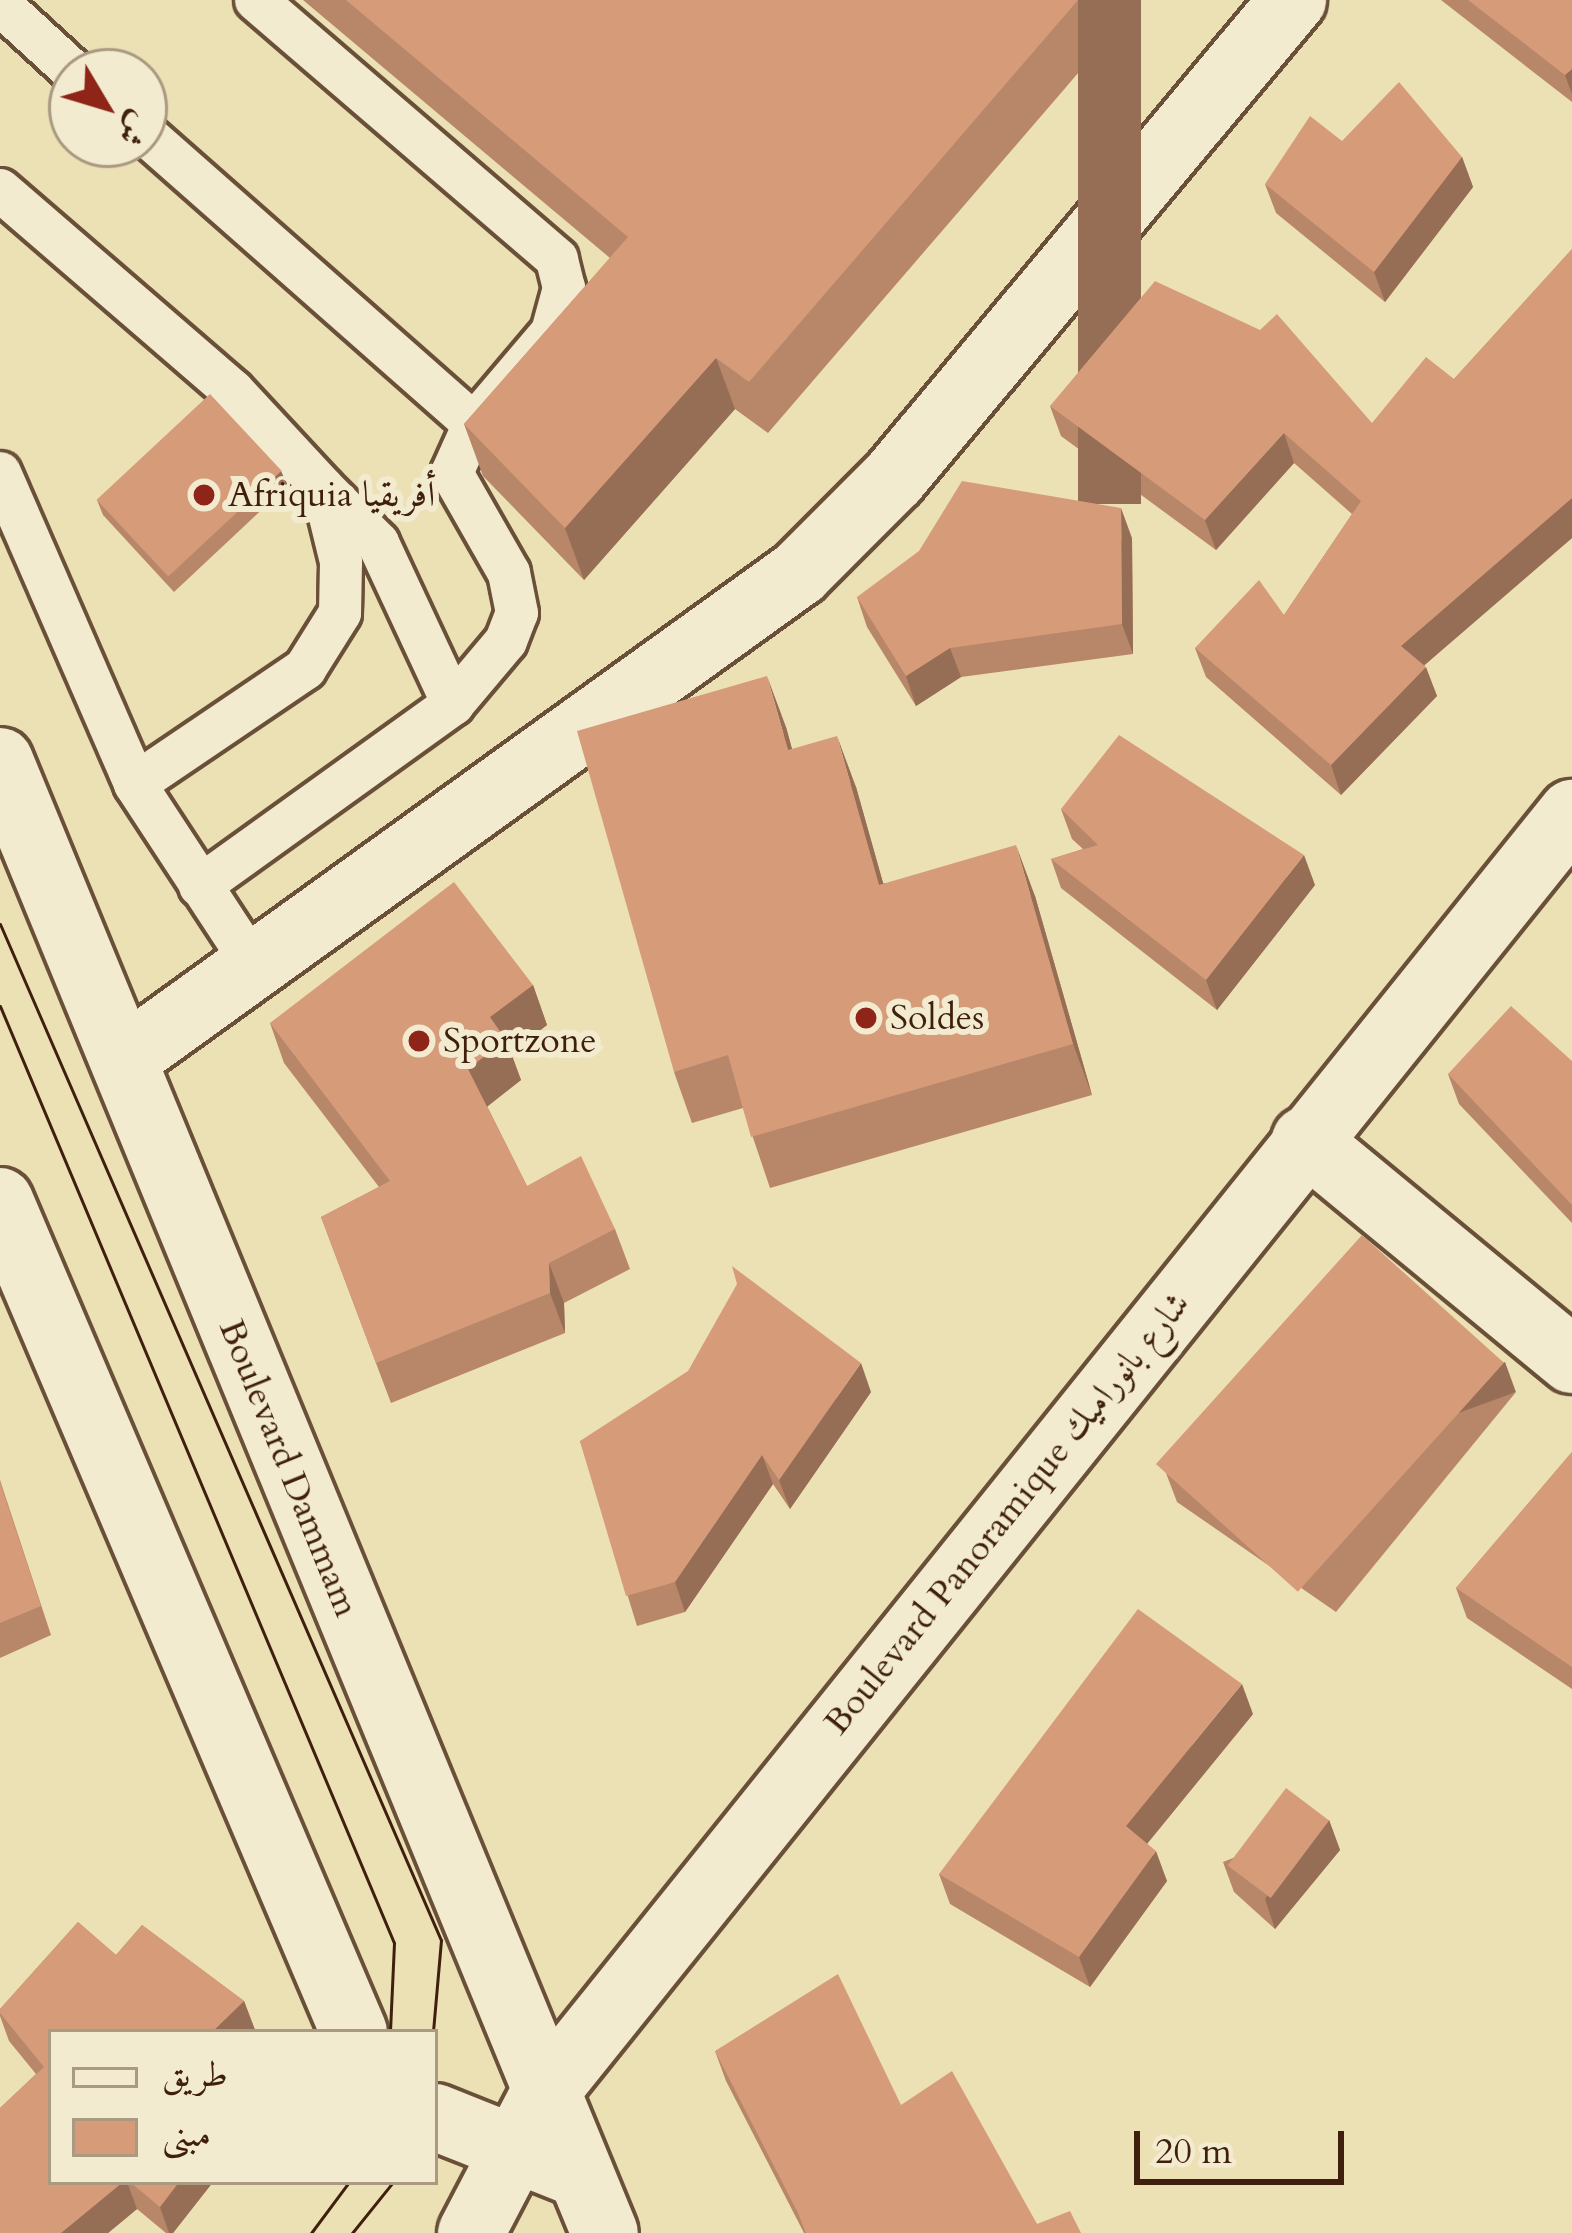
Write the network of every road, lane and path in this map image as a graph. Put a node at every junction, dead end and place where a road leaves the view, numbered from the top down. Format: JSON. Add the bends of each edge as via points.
{"nodes":[{"id":1,"x":256,"y":0,"type":"edge"},
{"id":2,"x":1292,"y":0,"type":"edge"},
{"id":3,"x":0,"y":4,"type":"edge"},
{"id":4,"x":48,"y":48,"type":"edge"},
{"id":5,"x":168,"y":154,"type":"edge"},
{"id":6,"x":0,"y":190,"type":"edge"},
{"id":7,"x":474,"y":424,"type":"junction"},
{"id":8,"x":0,"y":473,"type":"edge"},
{"id":9,"x":323,"y":488,"type":"junction"},
{"id":10,"x":453,"y":704,"type":"junction"},
{"id":11,"x":0,"y":761,"type":"edge"},
{"id":12,"x":135,"y":784,"type":"junction"},
{"id":13,"x":1572,"y":813,"type":"edge"},
{"id":14,"x":200,"y":886,"type":"junction"},
{"id":15,"x":258,"y":973,"type":"junction"},
{"id":16,"x":124,"y":1059,"type":"junction"},
{"id":17,"x":1305,"y":1140,"type":"junction"},
{"id":18,"x":0,"y":1201,"type":"edge"},
{"id":19,"x":1572,"y":1360,"type":"edge"},
{"id":20,"x":353,"y":2029,"type":"edge"},
{"id":21,"x":543,"y":2095,"type":"junction"},
{"id":22,"x":438,"y":2118,"type":"edge"},
{"id":23,"x":510,"y":2150,"type":"junction"},
{"id":24,"x":578,"y":2174,"type":"junction"},
{"id":25,"x":471,"y":2233,"type":"edge"},
{"id":26,"x":605,"y":2233,"type":"edge"}],
"edges":[{"from":1,"to":7,"type":"lane","via":[[557,260],[563,312]]},
{"from":2,"to":15,"type":"street","via":[[894,478],[799,573]]},
{"from":3,"to":4,"type":"lane"},
{"from":5,"to":7,"type":"lane"},
{"from":6,"to":9,"type":"lane","via":[[216,375]]},
{"from":7,"to":10,"type":"lane","via":[[452,473],[509,573],[517,613],[486,674]]},
{"from":8,"to":12,"type":"lane"},
{"from":9,"to":10,"type":"lane","via":[[378,543]]},
{"from":9,"to":12,"type":"lane","via":[[341,562],[330,640]]},
{"from":10,"to":14,"type":"lane"},
{"from":11,"to":16,"type":"street","name":"Boulevard Dammam"},
{"from":12,"to":14,"type":"lane"},
{"from":13,"to":17,"type":"street","name":"Boulevard Panoramique شارع بانوراميك"},
{"from":14,"to":15,"type":"lane"},
{"from":15,"to":16,"type":"street"},
{"from":16,"to":21,"type":"street","name":"Boulevard Dammam"},
{"from":17,"to":19,"type":"street"},
{"from":17,"to":21,"type":"street","name":"Boulevard Panoramique شارع بانوراميك"},
{"from":18,"to":20,"type":"street"},
{"from":21,"to":23,"type":"street","name":"Boulevard Panoramique شارع بانوراميك"},
{"from":21,"to":24,"type":"street","name":"Boulevard Dammam"},
{"from":22,"to":23,"type":"street"},
{"from":23,"to":24,"type":"street"},
{"from":23,"to":25,"type":"street","name":"Boulevard Panoramique شارع بانوراميك"},
{"from":24,"to":26,"type":"street","name":"Boulevard Dammam"}]}
